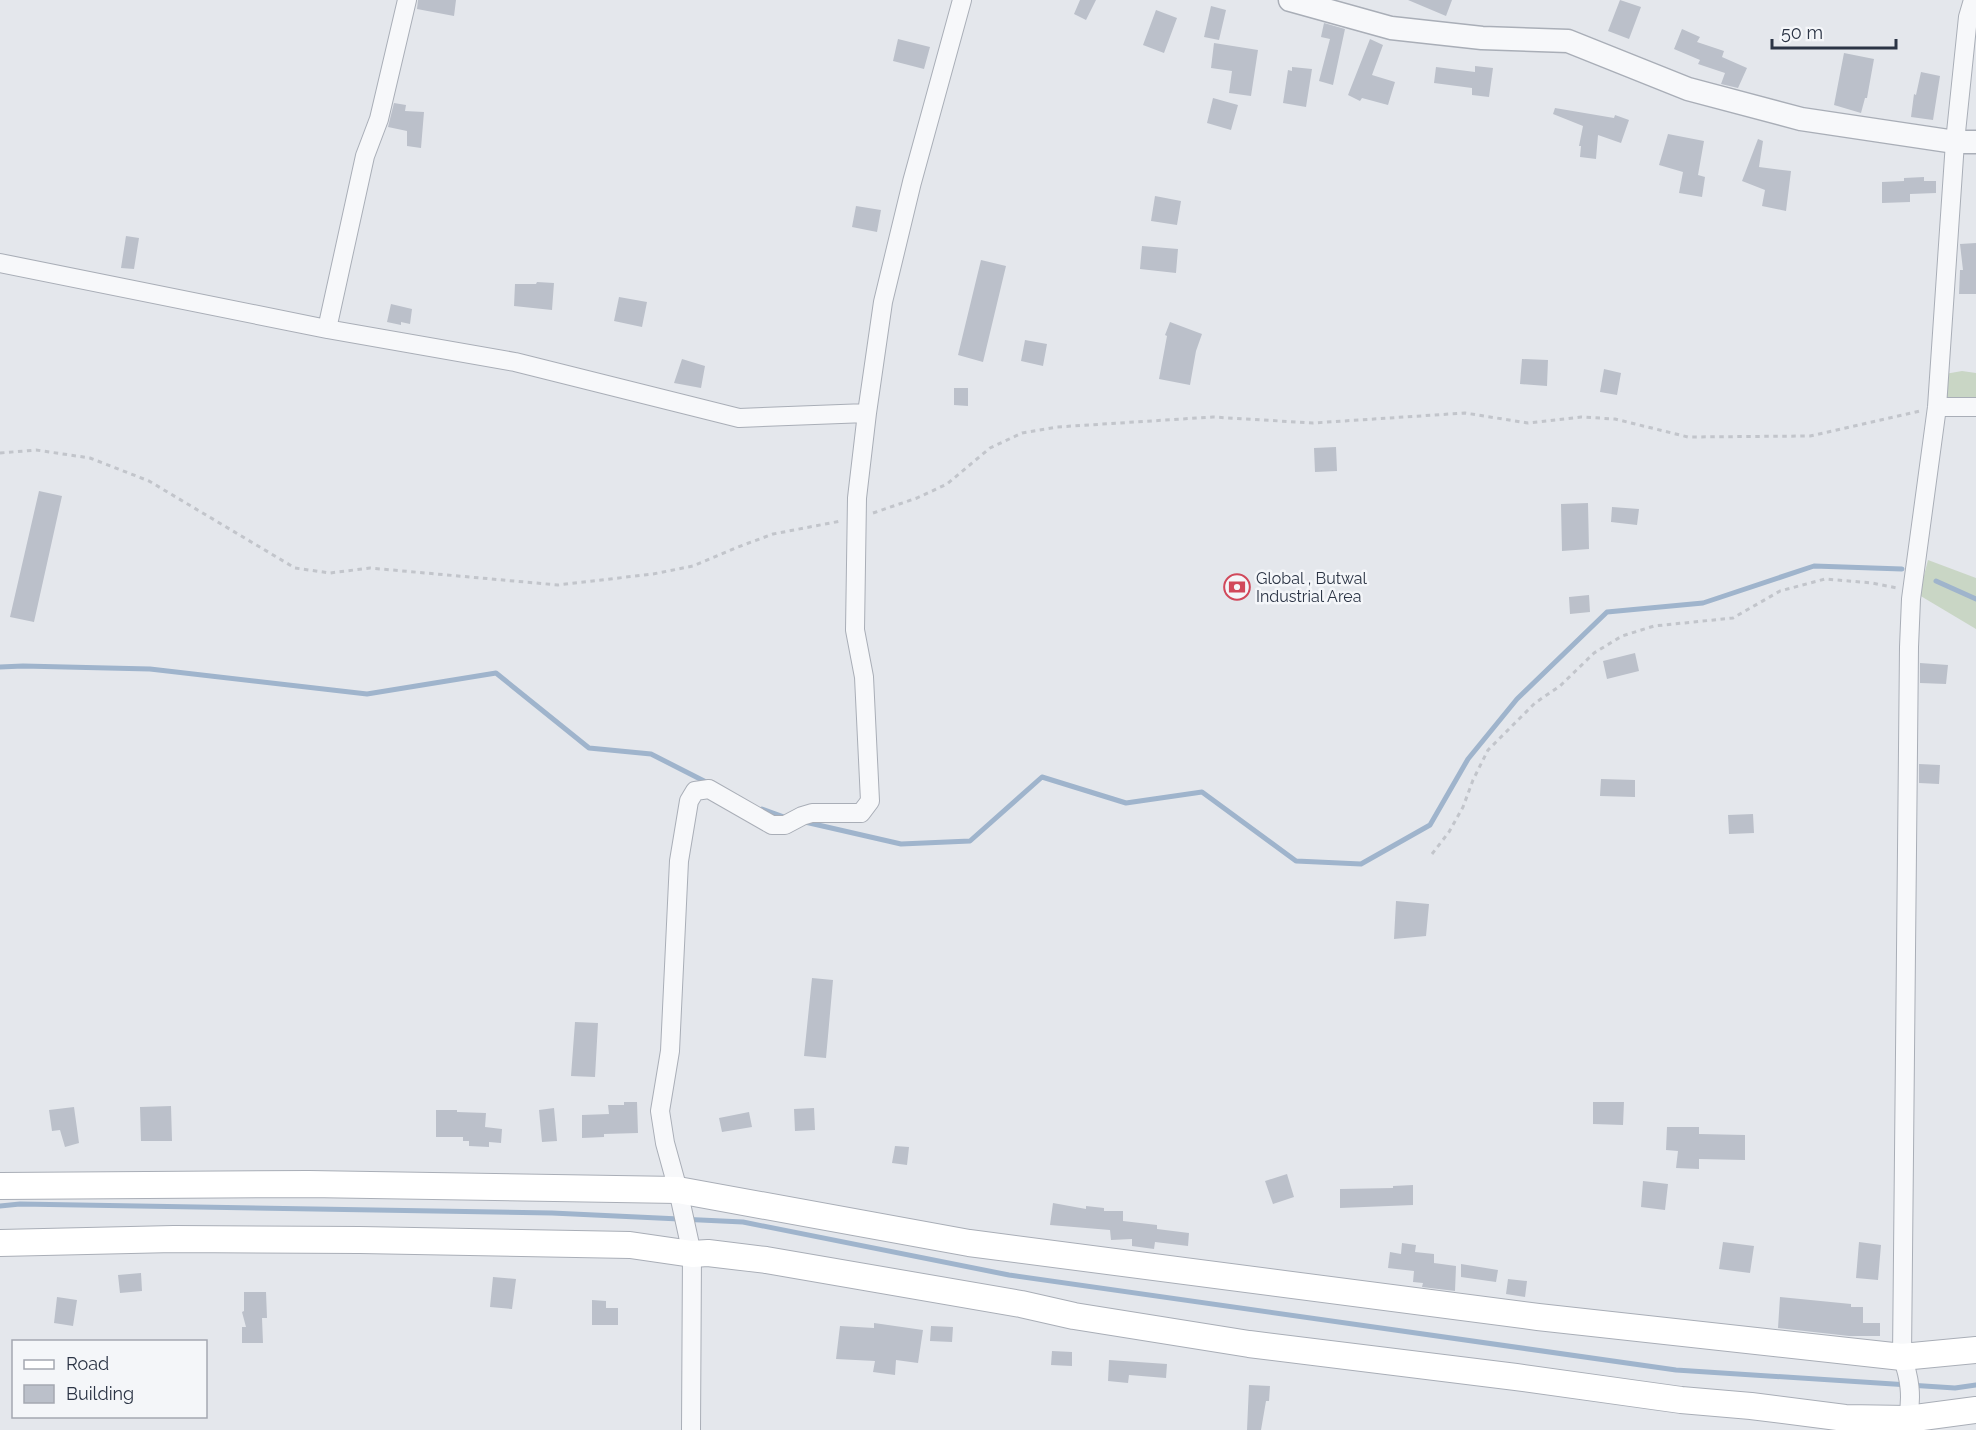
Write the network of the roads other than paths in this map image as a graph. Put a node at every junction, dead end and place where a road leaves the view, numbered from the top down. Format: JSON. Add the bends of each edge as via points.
{"nodes":[{"id":1,"x":407,"y":0,"type":"edge"},
{"id":2,"x":962,"y":0,"type":"edge"},
{"id":3,"x":1290,"y":0,"type":"edge"},
{"id":4,"x":1973,"y":0,"type":"edge"},
{"id":5,"x":1966,"y":142,"type":"edge"},
{"id":6,"x":0,"y":263,"type":"edge"},
{"id":7,"x":327,"y":329,"type":"junction"},
{"id":8,"x":1976,"y":406,"type":"edge"},
{"id":9,"x":1937,"y":407,"type":"junction"},
{"id":10,"x":867,"y":413,"type":"junction"},
{"id":11,"x":0,"y":1186,"type":"edge"},
{"id":12,"x":679,"y":1197,"type":"junction"},
{"id":13,"x":0,"y":1243,"type":"edge"},
{"id":14,"x":692,"y":1254,"type":"junction"},
{"id":15,"x":1976,"y":1350,"type":"edge"},
{"id":16,"x":1905,"y":1366,"type":"junction"},
{"id":17,"x":1910,"y":1410,"type":"junction"},
{"id":18,"x":1975,"y":1412,"type":"edge"},
{"id":19,"x":691,"y":1430,"type":"edge"}],
"edges":[{"from":1,"to":7,"type":"street","via":[[379,119],[365,156]]},
{"from":2,"to":10,"type":"street","via":[[883,302]]},
{"from":3,"to":5,"type":"street","via":[[1391,28],[1482,38],[1568,41],[1688,89],[1801,119]]},
{"from":4,"to":5,"type":"street","via":[[1968,17]]},
{"from":5,"to":9,"type":"street"},
{"from":6,"to":7,"type":"street"},
{"from":7,"to":10,"type":"street","via":[[515,362],[739,418]]},
{"from":8,"to":9,"type":"street"},
{"from":9,"to":16,"type":"street","via":[[1911,599],[1909,647]]},
{"from":10,"to":12,"type":"street","via":[[857,498],[855,630],[864,677],[870,801],[861,813],[812,813],[784,825],[772,825],[709,789],[695,791],[689,801],[679,861],[670,1051],[660,1111]]},
{"from":11,"to":12,"type":"main road","via":[[309,1184]]},
{"from":12,"to":14,"type":"street"},
{"from":12,"to":16,"type":"main road","via":[[981,1244]]},
{"from":13,"to":14,"type":"main road","via":[[360,1240],[630,1245]]},
{"from":14,"to":17,"type":"main road","via":[[766,1260],[1249,1344],[1681,1400],[1845,1418]]},
{"from":14,"to":19,"type":"street"},
{"from":15,"to":16,"type":"main road"},
{"from":16,"to":17,"type":"street"},
{"from":17,"to":18,"type":"main road"}]}
